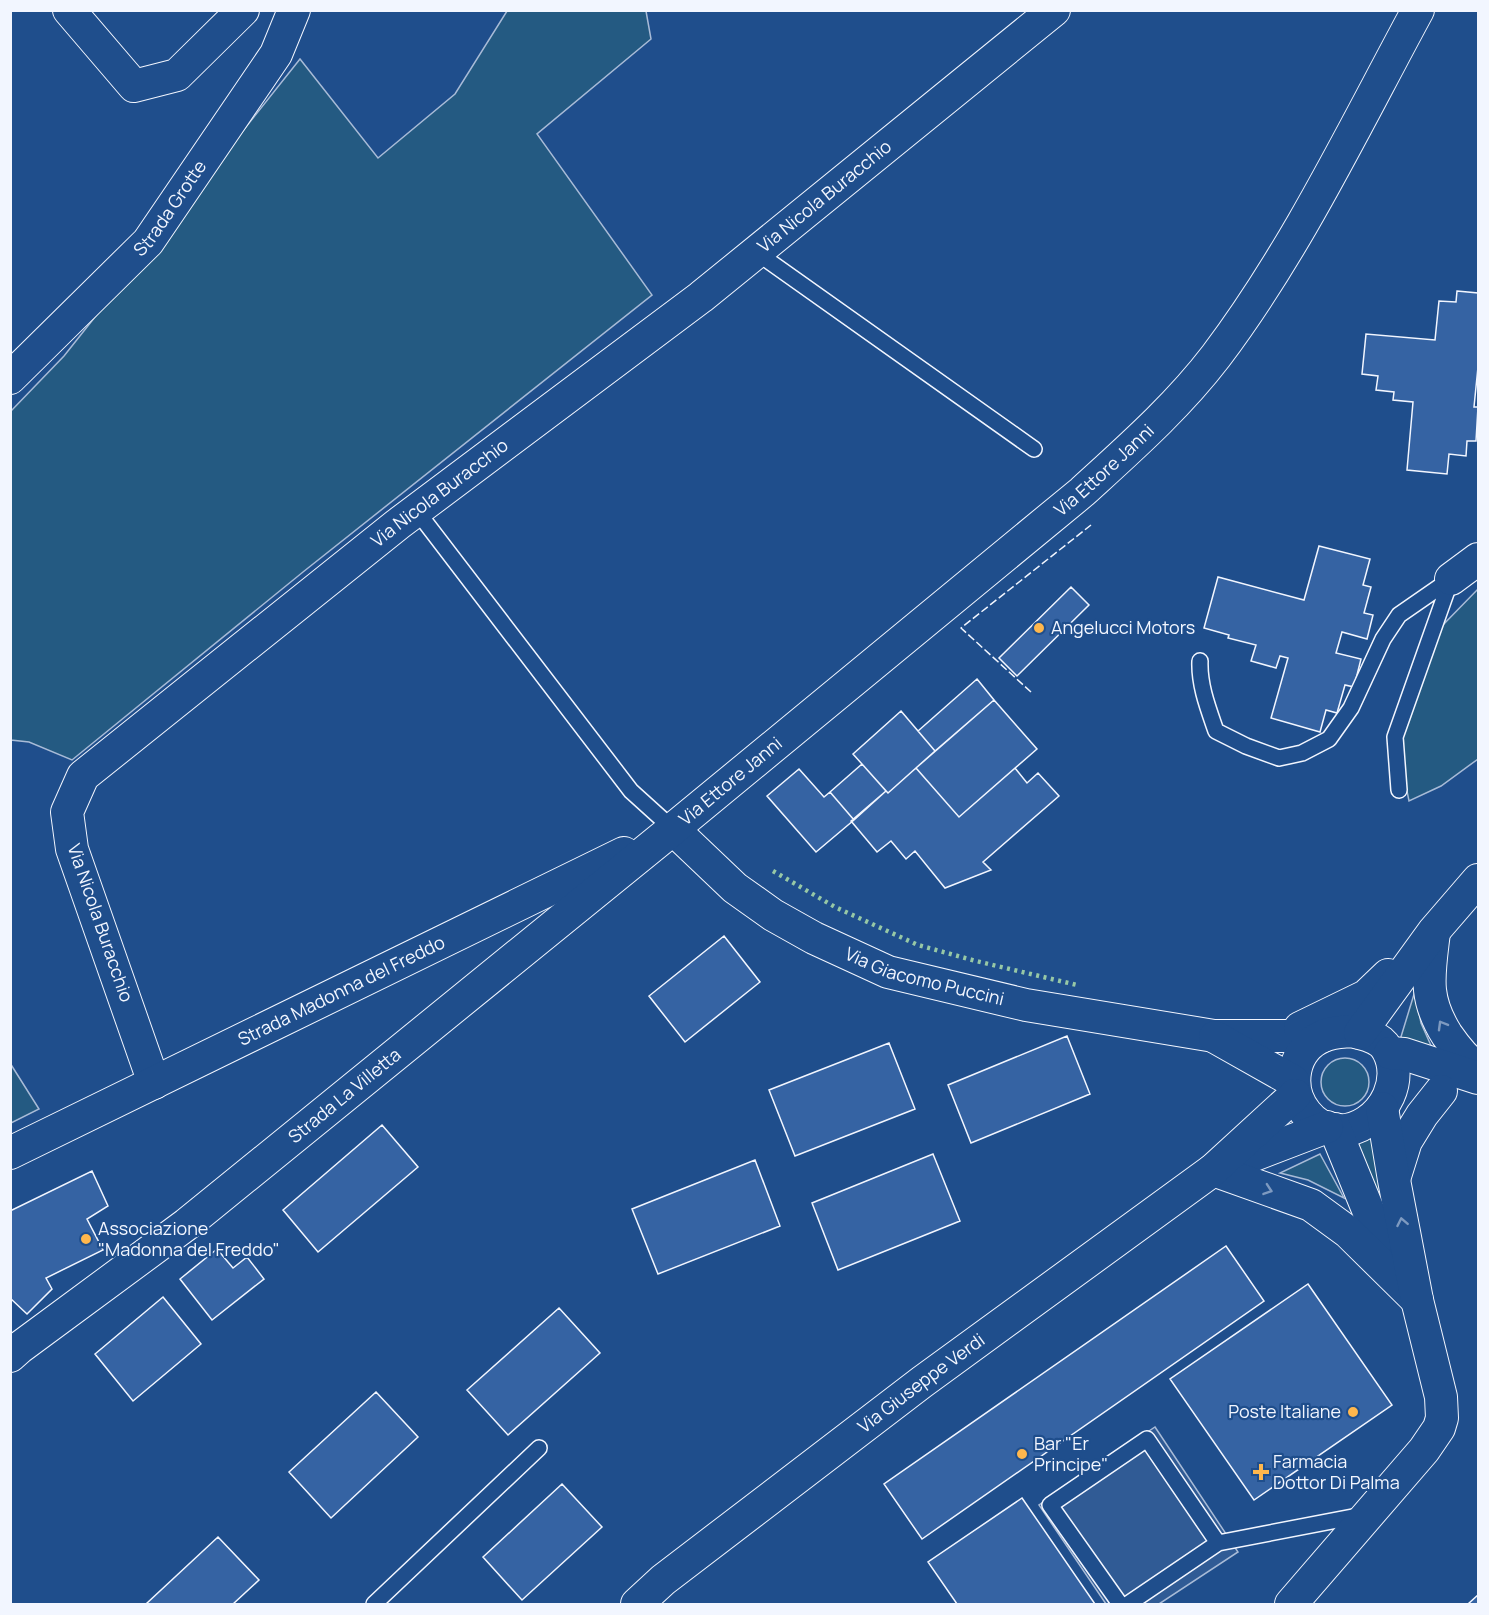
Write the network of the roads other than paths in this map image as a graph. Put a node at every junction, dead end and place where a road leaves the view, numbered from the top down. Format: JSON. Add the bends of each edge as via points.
{"nodes":[{"id":1,"x":69,"y":10,"type":"edge"},
{"id":2,"x":243,"y":10,"type":"edge"},
{"id":3,"x":294,"y":10,"type":"edge"},
{"id":4,"x":1418,"y":10,"type":"edge"},
{"id":5,"x":1038,"y":19,"type":"edge"},
{"id":6,"x":756,"y":252,"type":"junction"},
{"id":7,"x":10,"y":378,"type":"edge"},
{"id":8,"x":1034,"y":449,"type":"dead end"},
{"id":9,"x":416,"y":510,"type":"junction"},
{"id":10,"x":1479,"y":559,"type":"edge"},
{"id":11,"x":1451,"y":579,"type":"junction"},
{"id":12,"x":1200,"y":661,"type":"dead end"},
{"id":13,"x":1399,"y":790,"type":"dead end"},
{"id":14,"x":673,"y":829,"type":"junction"},
{"id":15,"x":1479,"y":880,"type":"edge"},
{"id":16,"x":1434,"y":931,"type":"junction"},
{"id":17,"x":1214,"y":1036,"type":"junction"},
{"id":18,"x":1282,"y":1036,"type":"junction"},
{"id":19,"x":1323,"y":1036,"type":"junction"},
{"id":20,"x":1377,"y":1043,"type":"junction"},
{"id":21,"x":1479,"y":1069,"type":"edge"},
{"id":22,"x":1479,"y":1078,"type":"edge"},
{"id":23,"x":154,"y":1083,"type":"junction"},
{"id":24,"x":1294,"y":1088,"type":"junction"},
{"id":25,"x":1479,"y":1089,"type":"edge"},
{"id":26,"x":1441,"y":1091,"type":"junction"},
{"id":27,"x":1385,"y":1103,"type":"junction"},
{"id":28,"x":1331,"y":1128,"type":"junction"},
{"id":29,"x":10,"y":1153,"type":"edge"},
{"id":30,"x":1213,"y":1170,"type":"junction"},
{"id":31,"x":1394,"y":1180,"type":"junction"},
{"id":32,"x":1417,"y":1300,"type":"junction"},
{"id":33,"x":10,"y":1356,"type":"edge"},
{"id":34,"x":539,"y":1448,"type":"dead end"},
{"id":35,"x":1369,"y":1513,"type":"junction"},
{"id":36,"x":1218,"y":1543,"type":"junction"},
{"id":37,"x":374,"y":1605,"type":"edge"},
{"id":38,"x":637,"y":1605,"type":"edge"},
{"id":39,"x":1120,"y":1605,"type":"edge"},
{"id":40,"x":1128,"y":1605,"type":"edge"},
{"id":41,"x":1291,"y":1605,"type":"edge"}],
"edges":[{"from":1,"to":2,"type":"street","via":[[134,86],[177,75]]},
{"from":3,"to":7,"type":"street","name":"Strada Grotte","via":[[276,54],[148,242]]},
{"from":4,"to":14,"type":"street","name":"Via Ettore Janni","via":[[1272,275],[1186,392],[1082,492]]},
{"from":5,"to":6,"type":"street","name":"Via Nicola Buracchio"},
{"from":6,"to":8,"type":"lane"},
{"from":6,"to":9,"type":"street","name":"Via Nicola Buracchio"},
{"from":9,"to":14,"type":"lane","via":[[631,791]]},
{"from":9,"to":23,"type":"street","name":"Via Nicola Buracchio","via":[[83,776],[67,812],[72,849]]},
{"from":10,"to":11,"type":"street"},
{"from":11,"to":12,"type":"lane","via":[[1399,615],[1383,639],[1351,708],[1329,740],[1302,753],[1279,758],[1216,731],[1199,674]]},
{"from":11,"to":13,"type":"lane","via":[[1395,737]]},
{"from":14,"to":17,"type":"street","name":"Via Giacomo Puccini","via":[[735,888],[773,915],[888,972],[1026,1005]]},
{"from":14,"to":23,"type":"street","name":"Strada Madonna del Freddo"},
{"from":14,"to":33,"type":"street","name":"Strada La Villetta","via":[[187,1224]]},
{"from":15,"to":16,"type":"street"},
{"from":16,"to":18,"type":"street","via":[[1366,996]]},
{"from":16,"to":20,"type":"street","via":[[1402,1004]]},
{"from":21,"to":16,"type":"street","one_way":true,"via":[[1455,1048],[1433,1007],[1429,979]]},
{"from":17,"to":18,"type":"street","name":"Via Giacomo Puccini"},
{"from":17,"to":24,"type":"street","name":"Via Giacomo Puccini"},
{"from":18,"to":19,"type":"street","name":"Via Giacomo Puccini"},
{"from":19,"to":20,"type":"street","via":[[1351,1031]]},
{"from":19,"to":24,"type":"street","via":[[1302,1053],[1295,1068]]},
{"from":20,"to":22,"type":"street"},
{"from":20,"to":27,"type":"street","via":[[1394,1070]]},
{"from":23,"to":29,"type":"street","name":"Strada Madonna del Freddo"},
{"from":24,"to":28,"type":"street","via":[[1308,1116]]},
{"from":24,"to":30,"type":"street","name":"Via Giuseppe Verdi"},
{"from":25,"to":26,"type":"street"},
{"from":26,"to":27,"type":"street","via":[[1415,1092]]},
{"from":26,"to":31,"type":"street","via":[[1406,1141]]},
{"from":27,"to":28,"type":"street","via":[[1365,1124]]},
{"from":27,"to":31,"type":"street"},
{"from":28,"to":30,"type":"street","name":"Via Giuseppe Verdi"},
{"from":28,"to":32,"type":"street","via":[[1371,1217]]},
{"from":30,"to":32,"type":"street","one_way":true,"via":[[1311,1205],[1348,1232]]},
{"from":30,"to":38,"type":"street","name":"Via Giuseppe Verdi","via":[[922,1382],[663,1580]]},
{"from":32,"to":31,"type":"street","one_way":true},
{"from":32,"to":35,"type":"street","via":[[1441,1397],[1442,1418],[1433,1439]]},
{"from":34,"to":37,"type":"lane"},
{"from":35,"to":36,"type":"lane"},
{"from":35,"to":41,"type":"street"},
{"from":36,"to":39,"type":"lane","via":[[1147,1439],[1050,1505]]},
{"from":36,"to":40,"type":"lane"}]}
